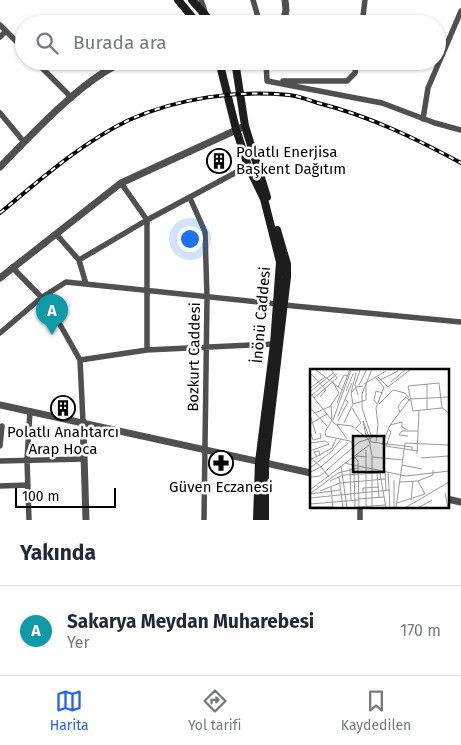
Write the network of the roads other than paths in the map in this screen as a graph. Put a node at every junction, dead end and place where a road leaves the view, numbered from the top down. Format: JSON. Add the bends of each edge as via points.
{"nodes":[{"id":1,"x":178,"y":0,"type":"edge"},
{"id":2,"x":192,"y":0,"type":"edge"},
{"id":3,"x":201,"y":0,"type":"edge"},
{"id":4,"x":253,"y":0,"type":"edge"},
{"id":5,"x":285,"y":0,"type":"edge"},
{"id":6,"x":365,"y":0,"type":"edge"},
{"id":7,"x":461,"y":11,"type":"edge"},
{"id":8,"x":190,"y":15,"type":"edge"},
{"id":9,"x":205,"y":15,"type":"edge"},
{"id":10,"x":206,"y":15,"type":"edge"},
{"id":11,"x":257,"y":15,"type":"edge"},
{"id":12,"x":285,"y":15,"type":"edge"},
{"id":13,"x":363,"y":15,"type":"edge"},
{"id":14,"x":0,"y":25,"type":"edge"},
{"id":15,"x":6,"y":31,"type":"junction"},
{"id":16,"x":0,"y":37,"type":"edge"},
{"id":17,"x":15,"y":40,"type":"edge"},
{"id":18,"x":446,"y":46,"type":"edge"},
{"id":19,"x":44,"y":70,"type":"edge"},
{"id":20,"x":108,"y":70,"type":"edge"},
{"id":21,"x":221,"y":70,"type":"edge"},
{"id":22,"x":236,"y":70,"type":"edge"},
{"id":23,"x":267,"y":70,"type":"edge"},
{"id":24,"x":356,"y":70,"type":"edge"},
{"id":25,"x":436,"y":70,"type":"edge"},
{"id":26,"x":268,"y":81,"type":"junction"},
{"id":27,"x":72,"y":98,"type":"junction"},
{"id":28,"x":0,"y":113,"type":"edge"},
{"id":29,"x":423,"y":119,"type":"junction"},
{"id":30,"x":245,"y":126,"type":"junction"},
{"id":31,"x":236,"y":129,"type":"junction"},
{"id":32,"x":461,"y":130,"type":"edge"},
{"id":33,"x":24,"y":142,"type":"junction"},
{"id":34,"x":248,"y":166,"type":"junction"},
{"id":35,"x":0,"y":167,"type":"edge"},
{"id":36,"x":121,"y":183,"type":"junction"},
{"id":37,"x":190,"y":198,"type":"junction"},
{"id":38,"x":147,"y":220,"type":"junction"},
{"id":39,"x":56,"y":234,"type":"junction"},
{"id":40,"x":79,"y":260,"type":"junction"},
{"id":41,"x":12,"y":268,"type":"junction"},
{"id":42,"x":0,"y":278,"type":"edge"},
{"id":43,"x":86,"y":284,"type":"junction"},
{"id":44,"x":147,"y":291,"type":"junction"},
{"id":45,"x":207,"y":297,"type":"junction"},
{"id":46,"x":41,"y":298,"type":"junction"},
{"id":47,"x":281,"y":305,"type":"junction"},
{"id":48,"x":461,"y":322,"type":"edge"},
{"id":49,"x":0,"y":333,"type":"edge"},
{"id":50,"x":274,"y":344,"type":"junction"},
{"id":51,"x":207,"y":348,"type":"junction"},
{"id":52,"x":147,"y":350,"type":"junction"},
{"id":53,"x":80,"y":360,"type":"junction"},
{"id":54,"x":0,"y":405,"type":"edge"},
{"id":55,"x":30,"y":411,"type":"junction"},
{"id":56,"x":83,"y":422,"type":"junction"},
{"id":57,"x":2,"y":426,"type":"dead end"},
{"id":58,"x":0,"y":446,"type":"edge"},
{"id":59,"x":205,"y":450,"type":"junction"},
{"id":60,"x":84,"y":459,"type":"junction"},
{"id":61,"x":28,"y":460,"type":"junction"},
{"id":62,"x":0,"y":461,"type":"edge"},
{"id":63,"x":262,"y":463,"type":"junction"},
{"id":64,"x":310,"y":473,"type":"edge"},
{"id":65,"x":28,"y":485,"type":"junction"},
{"id":66,"x":0,"y":486,"type":"edge"},
{"id":67,"x":448,"y":500,"type":"edge"},
{"id":68,"x":461,"y":502,"type":"edge"},
{"id":69,"x":29,"y":520,"type":"edge"},
{"id":70,"x":86,"y":520,"type":"edge"},
{"id":71,"x":204,"y":520,"type":"edge"},
{"id":72,"x":257,"y":520,"type":"edge"},
{"id":73,"x":265,"y":520,"type":"edge"}],
"edges":[{"from":1,"to":8,"type":"main road"},
{"from":2,"to":9,"type":"main road"},
{"from":3,"to":10,"type":"street"},
{"from":4,"to":11,"type":"street"},
{"from":5,"to":12,"type":"street"},
{"from":6,"to":13,"type":"street"},
{"from":7,"to":18,"type":"street"},
{"from":14,"to":15,"type":"street"},
{"from":15,"to":16,"type":"street"},
{"from":15,"to":17,"type":"street"},
{"from":19,"to":27,"type":"street"},
{"from":20,"to":27,"type":"street"},
{"from":21,"to":31,"type":"main road","name":"İnönü Caddesi"},
{"from":22,"to":30,"type":"main road","name":"İnönü Caddesi"},
{"from":23,"to":26,"type":"street"},
{"from":24,"to":26,"type":"street","via":[[347,81]]},
{"from":25,"to":29,"type":"street","via":[[428,88]]},
{"from":26,"to":29,"type":"street","via":[[382,103]]},
{"from":27,"to":33,"type":"street"},
{"from":28,"to":33,"type":"street"},
{"from":29,"to":32,"type":"street"},
{"from":30,"to":31,"type":"street"},
{"from":30,"to":47,"type":"main road","name":"İnönü Caddesi","via":[[287,264]]},
{"from":31,"to":34,"type":"main road","name":"İnönü Caddesi"},
{"from":31,"to":36,"type":"street"},
{"from":33,"to":35,"type":"street"},
{"from":34,"to":37,"type":"street"},
{"from":34,"to":47,"type":"main road","name":"İnönü Caddesi","via":[[264,198],[280,262]]},
{"from":36,"to":38,"type":"street"},
{"from":36,"to":39,"type":"street"},
{"from":37,"to":38,"type":"street"},
{"from":37,"to":45,"type":"street","name":"Bozkurt Caddesi","via":[[205,232]]},
{"from":38,"to":40,"type":"street"},
{"from":38,"to":44,"type":"street"},
{"from":39,"to":40,"type":"street"},
{"from":39,"to":41,"type":"street"},
{"from":40,"to":43,"type":"street"},
{"from":41,"to":42,"type":"street"},
{"from":41,"to":46,"type":"street"},
{"from":43,"to":44,"type":"street"},
{"from":43,"to":46,"type":"street","via":[[66,282]]},
{"from":44,"to":45,"type":"street"},
{"from":44,"to":52,"type":"street"},
{"from":45,"to":47,"type":"street"},
{"from":45,"to":51,"type":"street","name":"Bozkurt Caddesi"},
{"from":46,"to":49,"type":"street"},
{"from":46,"to":53,"type":"street","via":[[49,305]]},
{"from":47,"to":48,"type":"street"},
{"from":47,"to":50,"type":"main road","name":"İnönü Caddesi"},
{"from":47,"to":63,"type":"main road","name":"İnönü Caddesi"},
{"from":50,"to":51,"type":"street"},
{"from":50,"to":63,"type":"main road","name":"İnönü Caddesi"},
{"from":51,"to":52,"type":"street"},
{"from":51,"to":59,"type":"street","name":"Bozkurt Caddesi"},
{"from":52,"to":53,"type":"street"},
{"from":53,"to":56,"type":"street"},
{"from":54,"to":55,"type":"street"},
{"from":55,"to":56,"type":"street"},
{"from":55,"to":61,"type":"street"},
{"from":56,"to":59,"type":"street"},
{"from":56,"to":60,"type":"street"},
{"from":57,"to":58,"type":"street"},
{"from":59,"to":63,"type":"street"},
{"from":59,"to":71,"type":"street","name":"Bozkurt Caddesi"},
{"from":60,"to":61,"type":"street"},
{"from":60,"to":70,"type":"street"},
{"from":61,"to":62,"type":"street"},
{"from":61,"to":65,"type":"street"},
{"from":63,"to":64,"type":"street"},
{"from":63,"to":72,"type":"main road","name":"İnönü Caddesi"},
{"from":63,"to":73,"type":"main road","name":"İnönü Caddesi"},
{"from":65,"to":66,"type":"street"},
{"from":65,"to":69,"type":"street"},
{"from":67,"to":68,"type":"street"}]}
